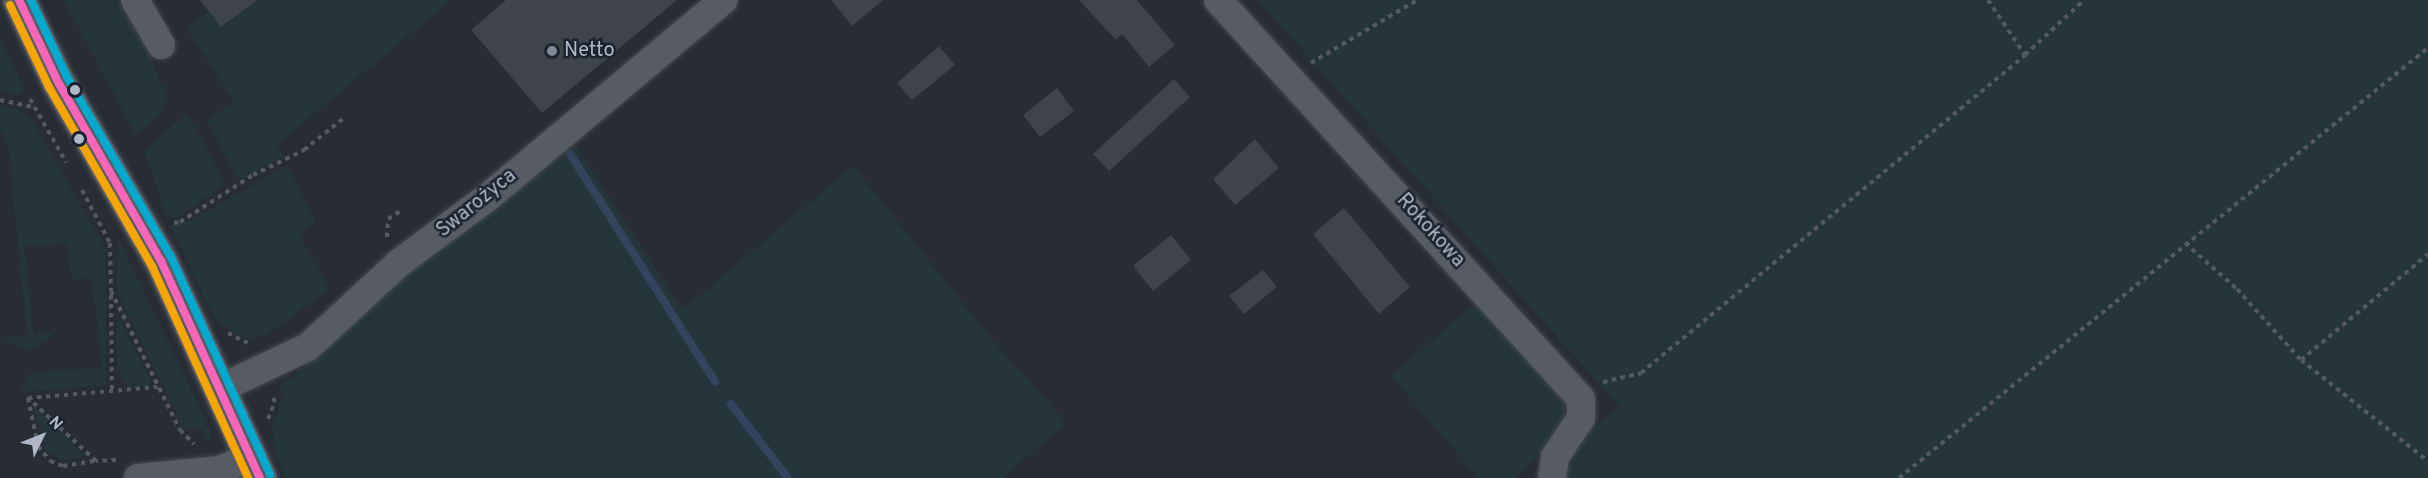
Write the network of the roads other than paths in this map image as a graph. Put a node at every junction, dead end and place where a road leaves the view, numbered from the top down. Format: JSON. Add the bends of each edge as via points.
{"nodes":[{"id":1,"x":19,"y":0,"type":"edge"},
{"id":2,"x":135,"y":0,"type":"edge"},
{"id":3,"x":724,"y":0,"type":"edge"},
{"id":4,"x":1218,"y":0,"type":"edge"},
{"id":5,"x":161,"y":45,"type":"dead end"},
{"id":6,"x":219,"y":389,"type":"junction"},
{"id":7,"x":255,"y":467,"type":"edge"},
{"id":8,"x":129,"y":469,"type":"edge"},
{"id":9,"x":1545,"y":476,"type":"edge"}],
"edges":[{"from":1,"to":6,"type":"main road","via":[[58,82],[161,261]]},
{"from":2,"to":5,"type":"street"},
{"from":3,"to":6,"type":"street","name":"Swarożyca","via":[[399,263],[308,347]]},
{"from":4,"to":9,"type":"street","name":"Rokokowa","via":[[1573,389],[1584,407],[1581,418]]},
{"from":6,"to":7,"type":"main road"},
{"from":7,"to":8,"type":"street"}]}
